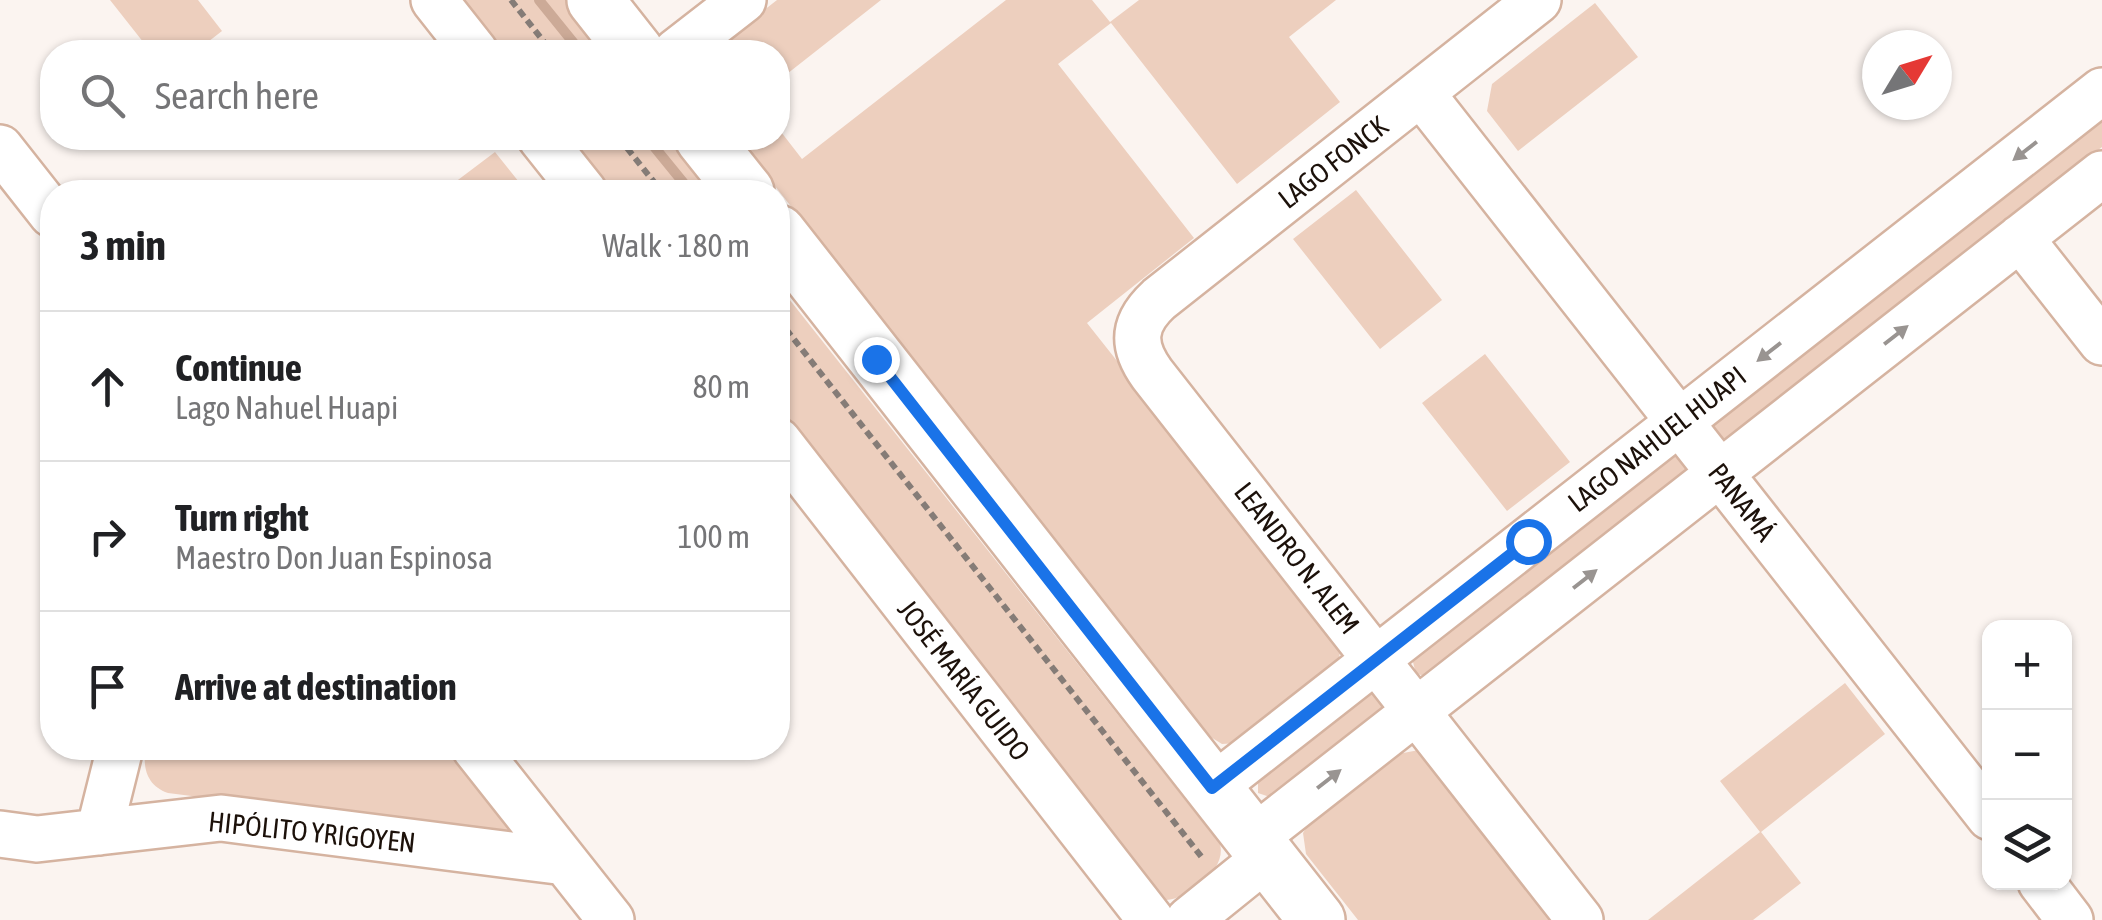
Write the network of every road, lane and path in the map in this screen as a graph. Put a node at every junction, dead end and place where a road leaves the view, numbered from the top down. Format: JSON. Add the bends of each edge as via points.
{"nodes":[{"id":1,"x":434,"y":0,"type":"edge"},
{"id":2,"x":511,"y":0,"type":"edge"},
{"id":3,"x":595,"y":0,"type":"edge"},
{"id":4,"x":742,"y":0,"type":"edge"},
{"id":5,"x":1509,"y":9,"type":"edge"},
{"id":6,"x":466,"y":40,"type":"edge"},
{"id":7,"x":543,"y":40,"type":"edge"},
{"id":8,"x":627,"y":40,"type":"edge"},
{"id":9,"x":691,"y":40,"type":"edge"},
{"id":10,"x":2102,"y":91,"type":"edge"},
{"id":11,"x":1421,"y":92,"type":"junction"},
{"id":12,"x":0,"y":148,"type":"edge"},
{"id":13,"x":551,"y":150,"type":"edge"},
{"id":14,"x":629,"y":150,"type":"edge"},
{"id":15,"x":712,"y":150,"type":"edge"},
{"id":16,"x":2102,"y":174,"type":"edge"},
{"id":17,"x":575,"y":180,"type":"edge"},
{"id":18,"x":652,"y":180,"type":"edge"},
{"id":19,"x":736,"y":180,"type":"edge"},
{"id":20,"x":40,"y":199,"type":"edge"},
{"id":21,"x":2020,"y":238,"type":"junction"},
{"id":22,"x":790,"y":248,"type":"edge"},
{"id":23,"x":1136,"y":332,"type":"joint"},
{"id":24,"x":790,"y":333,"type":"edge"},
{"id":25,"x":2102,"y":342,"type":"edge"},
{"id":26,"x":1679,"y":422,"type":"junction"},
{"id":27,"x":790,"y":455,"type":"edge"},
{"id":28,"x":1720,"y":474,"type":"junction"},
{"id":29,"x":1376,"y":660,"type":"junction"},
{"id":30,"x":1416,"y":711,"type":"junction"},
{"id":31,"x":117,"y":760,"type":"edge"},
{"id":32,"x":485,"y":760,"type":"edge"},
{"id":33,"x":1212,"y":788,"type":"junction"},
{"id":34,"x":1982,"y":807,"type":"edge"},
{"id":35,"x":99,"y":832,"type":"junction"},
{"id":36,"x":0,"y":834,"type":"edge"},
{"id":37,"x":565,"y":862,"type":"junction"},
{"id":38,"x":1249,"y":862,"type":"junction"},
{"id":39,"x":2047,"y":890,"type":"edge"},
{"id":40,"x":610,"y":920,"type":"edge"},
{"id":41,"x":1151,"y":920,"type":"edge"},
{"id":42,"x":1189,"y":920,"type":"edge"},
{"id":43,"x":1316,"y":920,"type":"edge"},
{"id":44,"x":1580,"y":920,"type":"edge"},
{"id":45,"x":2070,"y":920,"type":"edge"}],
"edges":[{"from":1,"to":6,"type":"street"},
{"from":2,"to":7,"type":"path"},
{"from":3,"to":8,"type":"main road"},
{"from":4,"to":9,"type":"street"},
{"from":5,"to":11,"type":"street","name":"LAGO FONCK"},
{"from":10,"to":26,"type":"street","name":"LAGO NAHUEL HUAPI","one_way":true},
{"from":11,"to":23,"type":"street","name":"LAGO FONCK","via":[[1159,299]]},
{"from":11,"to":26,"type":"street","name":"PANAMÁ"},
{"from":12,"to":20,"type":"street"},
{"from":13,"to":17,"type":"street"},
{"from":14,"to":18,"type":"path"},
{"from":15,"to":19,"type":"main road"},
{"from":16,"to":21,"type":"street"},
{"from":21,"to":25,"type":"street"},
{"from":28,"to":21,"type":"street","one_way":true},
{"from":22,"to":33,"type":"main road"},
{"from":23,"to":29,"type":"street","name":"LEANDRO N. ALEM","via":[[1152,374]]},
{"from":24,"to":38,"type":"path"},
{"from":26,"to":28,"type":"street","name":"PANAMÁ"},
{"from":26,"to":29,"type":"street","name":"LAGO NAHUEL HUAPI"},
{"from":27,"to":41,"type":"street","name":"JOSÉ MARÍA GUIDO"},
{"from":30,"to":28,"type":"street","one_way":true},
{"from":28,"to":34,"type":"street","name":"PANAMÁ"},
{"from":29,"to":30,"type":"street","name":"LEANDRO N. ALEM"},
{"from":29,"to":33,"type":"street","name":"LAGO NAHUEL HUAPI"},
{"from":38,"to":30,"type":"street","one_way":true},
{"from":30,"to":44,"type":"street","name":"LEANDRO N. ALEM"},
{"from":31,"to":35,"type":"street"},
{"from":32,"to":37,"type":"street"},
{"from":33,"to":38,"type":"main road"},
{"from":35,"to":36,"type":"street","name":"HIPÓLITO YRIGOYEN","via":[[37,839]]},
{"from":35,"to":37,"type":"street","name":"HIPÓLITO YRIGOYEN","via":[[220,818]]},
{"from":37,"to":40,"type":"street"},
{"from":38,"to":42,"type":"street"},
{"from":38,"to":43,"type":"main road"},
{"from":39,"to":45,"type":"street"}]}
